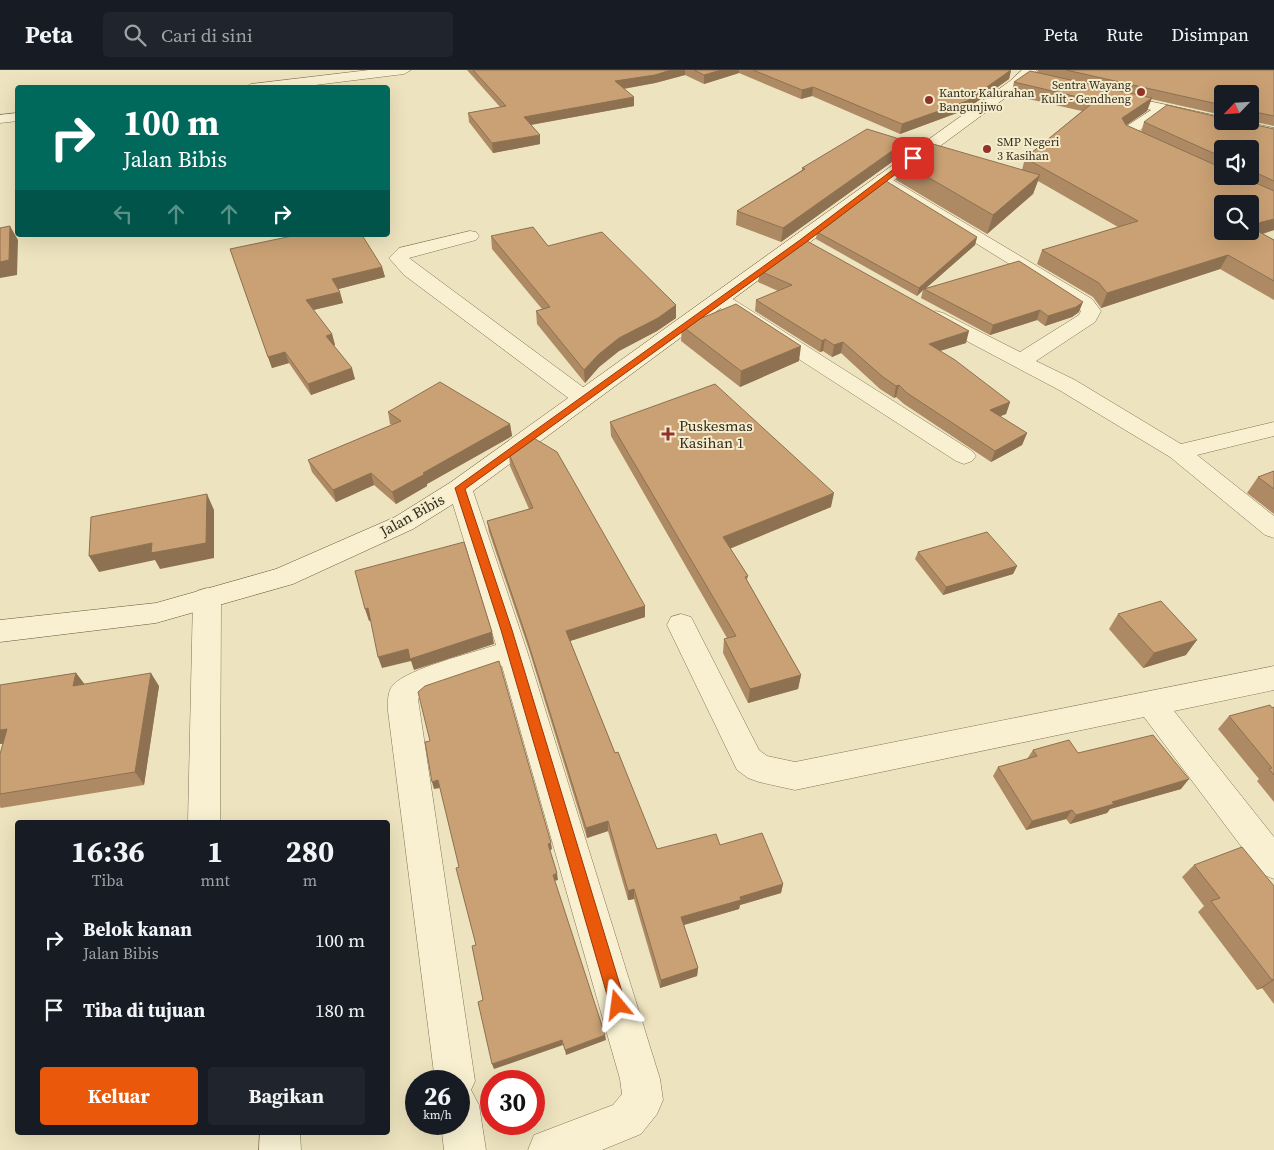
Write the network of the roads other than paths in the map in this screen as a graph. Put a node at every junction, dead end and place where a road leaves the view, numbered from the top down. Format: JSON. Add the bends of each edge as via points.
{"nodes":[{"id":1,"x":404,"y":70,"type":"edge"},
{"id":2,"x":1025,"y":75,"type":"edge"},
{"id":3,"x":276,"y":85,"type":"edge"},
{"id":4,"x":1095,"y":93,"type":"edge"},
{"id":5,"x":1159,"y":108,"type":"junction"},
{"id":6,"x":15,"y":117,"type":"edge"},
{"id":7,"x":0,"y":119,"type":"edge"},
{"id":8,"x":1271,"y":131,"type":"edge"},
{"id":9,"x":1167,"y":153,"type":"edge"},
{"id":10,"x":883,"y":180,"type":"junction"},
{"id":11,"x":470,"y":236,"type":"dead end"},
{"id":12,"x":721,"y":300,"type":"junction"},
{"id":13,"x":922,"y":309,"type":"edge"},
{"id":14,"x":1021,"y":361,"type":"junction"},
{"id":15,"x":583,"y":398,"type":"junction"},
{"id":16,"x":1274,"y":429,"type":"edge"},
{"id":17,"x":1178,"y":452,"type":"junction"},
{"id":18,"x":964,"y":456,"type":"dead end"},
{"id":19,"x":460,"y":488,"type":"junction"},
{"id":20,"x":1274,"y":530,"type":"edge"},
{"id":21,"x":207,"y":598,"type":"junction"},
{"id":22,"x":681,"y":625,"type":"dead end"},
{"id":23,"x":0,"y":631,"type":"edge"},
{"id":24,"x":513,"y":651,"type":"junction"},
{"id":25,"x":1274,"y":678,"type":"edge"},
{"id":26,"x":1152,"y":705,"type":"junction"},
{"id":27,"x":204,"y":820,"type":"edge"},
{"id":28,"x":1274,"y":863,"type":"edge"},
{"id":29,"x":454,"y":1070,"type":"edge"},
{"id":30,"x":280,"y":1135,"type":"edge"},
{"id":31,"x":463,"y":1135,"type":"edge"},
{"id":32,"x":280,"y":1150,"type":"edge"},
{"id":33,"x":465,"y":1150,"type":"edge"},
{"id":34,"x":549,"y":1150,"type":"edge"}],
"edges":[{"from":1,"to":3,"type":"street"},
{"from":2,"to":10,"type":"street","name":"Jalan Bibis"},
{"from":4,"to":5,"type":"street"},
{"from":5,"to":8,"type":"street"},
{"from":5,"to":9,"type":"street","via":[[1127,132],[1131,137]]},
{"from":6,"to":7,"type":"street"},
{"from":10,"to":12,"type":"street","name":"Jalan Bibis","via":[[811,246]]},
{"from":10,"to":14,"type":"street","via":[[1068,292],[1091,312],[1088,318]]},
{"from":11,"to":15,"type":"street","via":[[405,252],[398,258],[411,271]]},
{"from":12,"to":15,"type":"street","name":"Jalan Bibis"},
{"from":12,"to":18,"type":"street"},
{"from":13,"to":14,"type":"street"},
{"from":14,"to":17,"type":"street","via":[[1067,384]]},
{"from":15,"to":19,"type":"street","name":"Jalan Bibis"},
{"from":16,"to":17,"type":"street"},
{"from":17,"to":20,"type":"street"},
{"from":19,"to":21,"type":"street","name":"Jalan Bibis","via":[[404,523],[293,573]]},
{"from":19,"to":24,"type":"street"},
{"from":21,"to":23,"type":"street","name":"Jalan Bibis","via":[[156,613]]},
{"from":21,"to":27,"type":"street"},
{"from":22,"to":26,"type":"street","via":[[748,760],[774,774],[795,776]]},
{"from":24,"to":29,"type":"street","via":[[416,684],[404,694],[403,711]]},
{"from":24,"to":34,"type":"street","via":[[640,1079],[643,1100],[627,1120]]},
{"from":25,"to":26,"type":"street"},
{"from":26,"to":28,"type":"street"},
{"from":30,"to":32,"type":"street"},
{"from":31,"to":33,"type":"street"}]}
